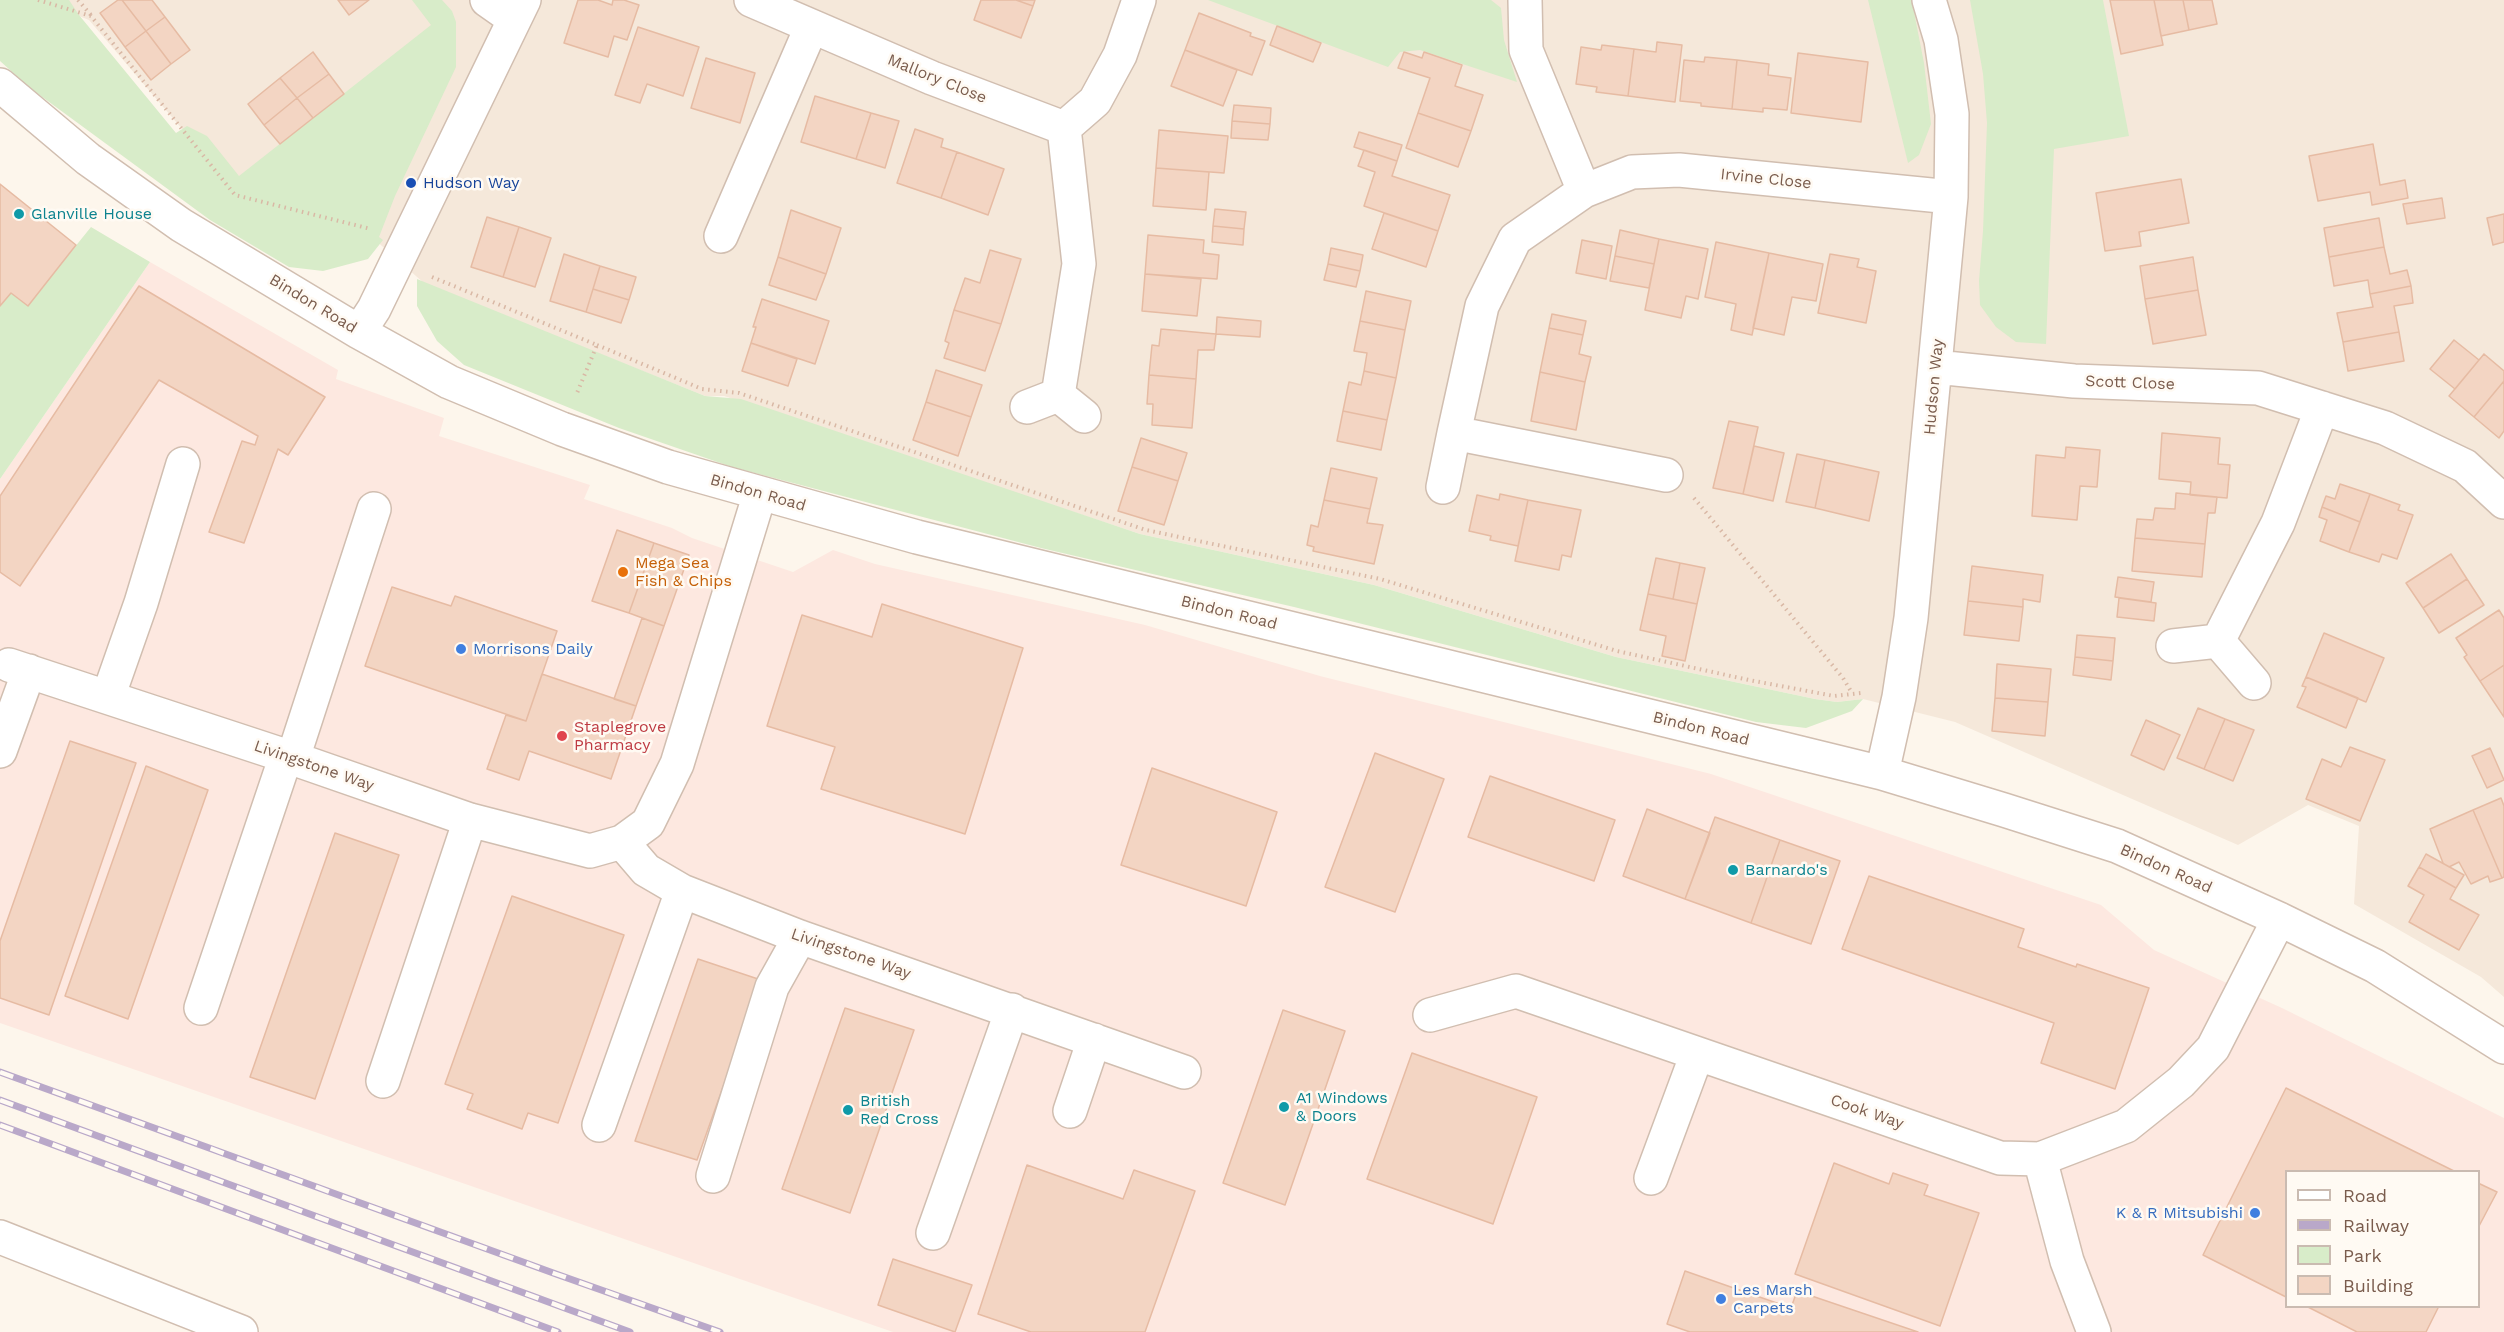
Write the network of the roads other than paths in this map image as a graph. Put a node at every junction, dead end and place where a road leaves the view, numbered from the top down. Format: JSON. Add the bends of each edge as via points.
{"nodes":[{"id":1,"x":487,"y":0,"type":"edge"},
{"id":2,"x":751,"y":0,"type":"edge"},
{"id":3,"x":1139,"y":0,"type":"edge"},
{"id":4,"x":1525,"y":0,"type":"edge"},
{"id":5,"x":1929,"y":0,"type":"edge"},
{"id":6,"x":519,"y":10,"type":"edge"},
{"id":7,"x":811,"y":28,"type":"junction"},
{"id":8,"x":0,"y":85,"type":"edge"},
{"id":9,"x":1064,"y":128,"type":"junction"},
{"id":10,"x":1584,"y":190,"type":"junction"},
{"id":11,"x":1951,"y":197,"type":"junction"},
{"id":12,"x":721,"y":236,"type":"dead end"},
{"id":13,"x":359,"y":332,"type":"junction"},
{"id":14,"x":1936,"y":367,"type":"junction"},
{"id":15,"x":1058,"y":395,"type":"junction"},
{"id":16,"x":1027,"y":407,"type":"dead end"},
{"id":17,"x":2322,"y":408,"type":"junction"},
{"id":18,"x":1084,"y":416,"type":"dead end"},
{"id":19,"x":1454,"y":433,"type":"junction"},
{"id":20,"x":183,"y":464,"type":"dead end"},
{"id":21,"x":1666,"y":475,"type":"road end"},
{"id":22,"x":1443,"y":487,"type":"dead end"},
{"id":23,"x":760,"y":493,"type":"junction"},
{"id":24,"x":2504,"y":502,"type":"edge"},
{"id":25,"x":374,"y":509,"type":"dead end"},
{"id":26,"x":2218,"y":641,"type":"junction"},
{"id":27,"x":2173,"y":646,"type":"dead end"},
{"id":28,"x":2254,"y":683,"type":"dead end"},
{"id":29,"x":108,"y":697,"type":"junction"},
{"id":30,"x":0,"y":751,"type":"edge"},
{"id":31,"x":289,"y":757,"type":"junction"},
{"id":32,"x":1882,"y":773,"type":"junction"},
{"id":33,"x":471,"y":820,"type":"junction"},
{"id":34,"x":622,"y":842,"type":"junction"},
{"id":35,"x":681,"y":891,"type":"junction"},
{"id":36,"x":2279,"y":919,"type":"junction"},
{"id":37,"x":800,"y":937,"type":"junction"},
{"id":38,"x":201,"y":1008,"type":"dead end"},
{"id":39,"x":1012,"y":1010,"type":"junction"},
{"id":40,"x":1430,"y":1015,"type":"dead end"},
{"id":41,"x":1094,"y":1040,"type":"junction"},
{"id":42,"x":2504,"y":1047,"type":"edge"},
{"id":43,"x":1697,"y":1054,"type":"junction"},
{"id":44,"x":1184,"y":1072,"type":"dead end"},
{"id":45,"x":383,"y":1081,"type":"dead end"},
{"id":46,"x":1070,"y":1111,"type":"dead end"},
{"id":47,"x":599,"y":1125,"type":"dead end"},
{"id":48,"x":2040,"y":1159,"type":"junction"},
{"id":49,"x":713,"y":1176,"type":"dead end"},
{"id":50,"x":1652,"y":1178,"type":"dead end"},
{"id":51,"x":933,"y":1233,"type":"dead end"},
{"id":52,"x":0,"y":1237,"type":"edge"},
{"id":53,"x":241,"y":1332,"type":"edge"},
{"id":54,"x":2094,"y":1332,"type":"edge"}],
"edges":[{"from":1,"to":6,"type":"street"},
{"from":2,"to":7,"type":"street","name":"Mallory Close"},
{"from":3,"to":9,"type":"street","via":[[1120,55],[1095,101]]},
{"from":4,"to":10,"type":"street","via":[[1526,50]]},
{"from":5,"to":11,"type":"street","name":"Hudson Way","via":[[1941,40],[1952,114]]},
{"from":6,"to":13,"type":"street","via":[[374,309]]},
{"from":7,"to":9,"type":"street","name":"Mallory Close"},
{"from":7,"to":12,"type":"street"},
{"from":8,"to":13,"type":"street","name":"Bindon Road","via":[[88,159],[181,225]]},
{"from":9,"to":15,"type":"street","via":[[1079,264]]},
{"from":10,"to":11,"type":"street","name":"Irvine Close","via":[[1632,172],[1679,170]]},
{"from":10,"to":19,"type":"street","name":"Irvine Close","via":[[1515,239],[1482,306]]},
{"from":11,"to":14,"type":"street","name":"Hudson Way"},
{"from":13,"to":23,"type":"street","name":"Bindon Road","via":[[450,382],[562,429],[668,467]]},
{"from":14,"to":17,"type":"street","name":"Scott Close","via":[[2074,381],[2258,388]]},
{"from":14,"to":32,"type":"street","name":"Hudson Way","via":[[1911,618]]},
{"from":15,"to":16,"type":"street"},
{"from":15,"to":18,"type":"street"},
{"from":17,"to":24,"type":"street","name":"Scott Close","via":[[2385,428],[2465,466]]},
{"from":17,"to":26,"type":"street","via":[[2278,523]]},
{"from":19,"to":21,"type":"street"},
{"from":19,"to":22,"type":"street","name":"Irvine Close"},
{"from":20,"to":29,"type":"street"},
{"from":23,"to":32,"type":"street","name":"Bindon Road","via":[[917,537]]},
{"from":23,"to":34,"type":"street","name":"Livingstone Way","via":[[677,764],[648,823]]},
{"from":25,"to":31,"type":"street"},
{"from":26,"to":27,"type":"street"},
{"from":26,"to":28,"type":"street"},
{"from":29,"to":30,"type":"street","name":"Livingstone Way","via":[[19,668]]},
{"from":29,"to":31,"type":"street","name":"Livingstone Way"},
{"from":31,"to":33,"type":"street","name":"Livingstone Way"},
{"from":31,"to":38,"type":"street"},
{"from":32,"to":36,"type":"street","name":"Bindon Road","via":[[2117,846]]},
{"from":33,"to":34,"type":"street","name":"Livingstone Way","via":[[590,851]]},
{"from":33,"to":45,"type":"street"},
{"from":34,"to":35,"type":"street","name":"Livingstone Way","via":[[646,870]]},
{"from":35,"to":37,"type":"street","name":"Livingstone Way"},
{"from":35,"to":47,"type":"street"},
{"from":36,"to":42,"type":"street","name":"Bindon Road","via":[[2375,966]]},
{"from":36,"to":48,"type":"street","name":"Cook Way","via":[[2212,1048],[2181,1082],[2126,1126]]},
{"from":37,"to":39,"type":"street","name":"Livingstone Way"},
{"from":37,"to":49,"type":"street","via":[[772,987]]},
{"from":39,"to":41,"type":"street","name":"Livingstone Way"},
{"from":39,"to":51,"type":"street"},
{"from":40,"to":43,"type":"street","name":"Cook Way","via":[[1516,991]]},
{"from":41,"to":44,"type":"street","name":"Livingstone Way"},
{"from":41,"to":46,"type":"street"},
{"from":43,"to":48,"type":"street","name":"Cook Way","via":[[2000,1158]]},
{"from":43,"to":50,"type":"street"},
{"from":48,"to":54,"type":"street","via":[[2067,1261]]},
{"from":52,"to":53,"type":"street"}]}
